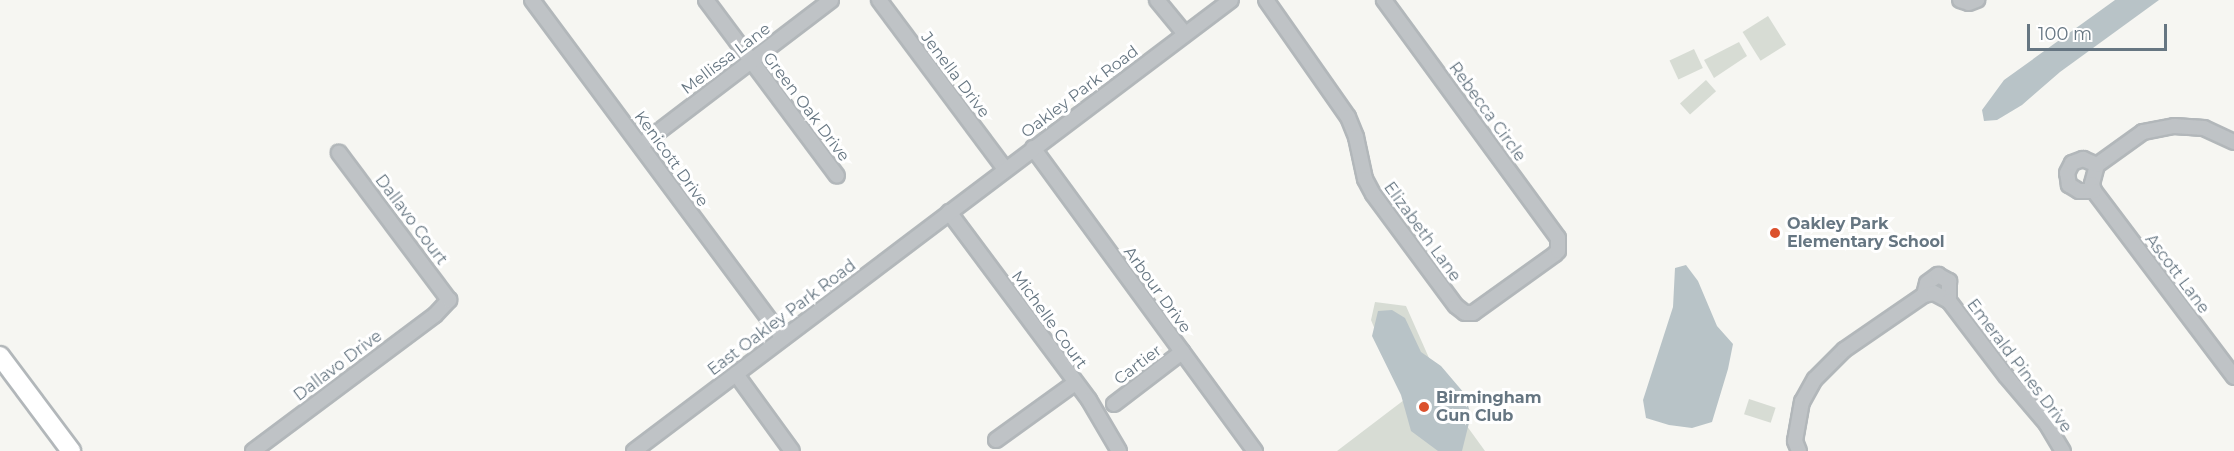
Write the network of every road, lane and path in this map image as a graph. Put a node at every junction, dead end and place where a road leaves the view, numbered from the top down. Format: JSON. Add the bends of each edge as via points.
{"nodes":[{"id":1,"x":532,"y":0,"type":"edge"},
{"id":2,"x":706,"y":0,"type":"edge"},
{"id":3,"x":831,"y":0,"type":"edge"},
{"id":4,"x":879,"y":0,"type":"edge"},
{"id":5,"x":1157,"y":0,"type":"edge"},
{"id":6,"x":1231,"y":0,"type":"edge"},
{"id":7,"x":1266,"y":0,"type":"edge"},
{"id":8,"x":1384,"y":0,"type":"edge"},
{"id":9,"x":1960,"y":0,"type":"edge"},
{"id":10,"x":1977,"y":0,"type":"edge"},
{"id":11,"x":1185,"y":34,"type":"junction"},
{"id":12,"x":751,"y":61,"type":"junction"},
{"id":13,"x":2234,"y":142,"type":"edge"},
{"id":14,"x":641,"y":145,"type":"junction"},
{"id":15,"x":1034,"y":148,"type":"junction"},
{"id":16,"x":339,"y":153,"type":"dead end"},
{"id":17,"x":2097,"y":165,"type":"junction"},
{"id":18,"x":1005,"y":169,"type":"junction"},
{"id":19,"x":837,"y":176,"type":"dead end"},
{"id":20,"x":2094,"y":191,"type":"junction"},
{"id":21,"x":949,"y":212,"type":"junction"},
{"id":22,"x":1559,"y":245,"type":"joint"},
{"id":23,"x":442,"y":307,"type":"joint"},
{"id":24,"x":783,"y":338,"type":"junction"},
{"id":25,"x":1182,"y":352,"type":"junction"},
{"id":26,"x":0,"y":356,"type":"edge"},
{"id":27,"x":735,"y":374,"type":"junction"},
{"id":28,"x":2234,"y":377,"type":"edge"},
{"id":29,"x":1075,"y":383,"type":"junction"},
{"id":30,"x":1114,"y":404,"type":"dead end"},
{"id":31,"x":996,"y":440,"type":"dead end"},
{"id":32,"x":71,"y":451,"type":"edge"},
{"id":33,"x":253,"y":451,"type":"edge"},
{"id":34,"x":634,"y":451,"type":"edge"},
{"id":35,"x":792,"y":451,"type":"edge"},
{"id":36,"x":1119,"y":451,"type":"edge"},
{"id":37,"x":1255,"y":451,"type":"edge"},
{"id":38,"x":1799,"y":451,"type":"edge"},
{"id":39,"x":2063,"y":451,"type":"edge"}],
"edges":[{"from":1,"to":14,"type":"street","name":"Kenicott Drive"},
{"from":2,"to":12,"type":"street","name":"Green Oak Drive"},
{"from":3,"to":12,"type":"street","name":"Mellissa Lane"},
{"from":4,"to":18,"type":"street","name":"Jenella Drive"},
{"from":5,"to":11,"type":"street"},
{"from":6,"to":11,"type":"street","name":"Oakley Park Road"},
{"from":7,"to":22,"type":"street","name":"Elizabeth Lane","via":[[1348,117],[1365,179],[1374,194],[1460,310],[1468,314],[1478,309],[1555,254]]},
{"from":8,"to":22,"type":"street","name":"Rebecca Circle","via":[[1555,233]]},
{"from":9,"to":10,"type":"street"},
{"from":11,"to":15,"type":"street","name":"Oakley Park Road"},
{"from":12,"to":14,"type":"street","name":"Mellissa Lane"},
{"from":12,"to":19,"type":"street","name":"Green Oak Drive"},
{"from":13,"to":17,"type":"street","via":[[2204,128],[2174,126],[2143,132]]},
{"from":14,"to":24,"type":"street","name":"Kenicott Drive"},
{"from":15,"to":18,"type":"street","name":"Oakley Park Road"},
{"from":15,"to":25,"type":"street","name":"Arbour Drive"},
{"from":16,"to":23,"type":"street","name":"Dallavo Court","via":[[450,300]]},
{"from":17,"to":20,"type":"street","via":[[2092,176]]},
{"from":17,"to":20,"type":"street","via":[[2083,159],[2072,163],[2067,173],[2069,185],[2079,191]]},
{"from":18,"to":21,"type":"street","name":"Oakley Park Road"},
{"from":20,"to":28,"type":"street","name":"Ascott Lane"},
{"from":21,"to":24,"type":"street","name":"East Oakley Park Road"},
{"from":21,"to":29,"type":"street","name":"Michelle Court"},
{"from":23,"to":33,"type":"street","name":"Dallavo Drive"},
{"from":24,"to":27,"type":"street","name":"East Oakley Park Road"},
{"from":25,"to":30,"type":"street","name":"Cartier"},
{"from":25,"to":37,"type":"street","name":"Arbour Drive"},
{"from":26,"to":32,"type":"main road"},
{"from":27,"to":34,"type":"street","name":"East Oakley Park Road"},
{"from":27,"to":35,"type":"street"},
{"from":29,"to":31,"type":"street"},
{"from":29,"to":36,"type":"street","name":"Michelle Court"},
{"from":38,"to":39,"type":"street","name":"Emerald Pines Drive","via":[[1796,441],[1802,402],[1815,379],[1844,350],[1928,290],[1949,301],[2046,423]]}]}
